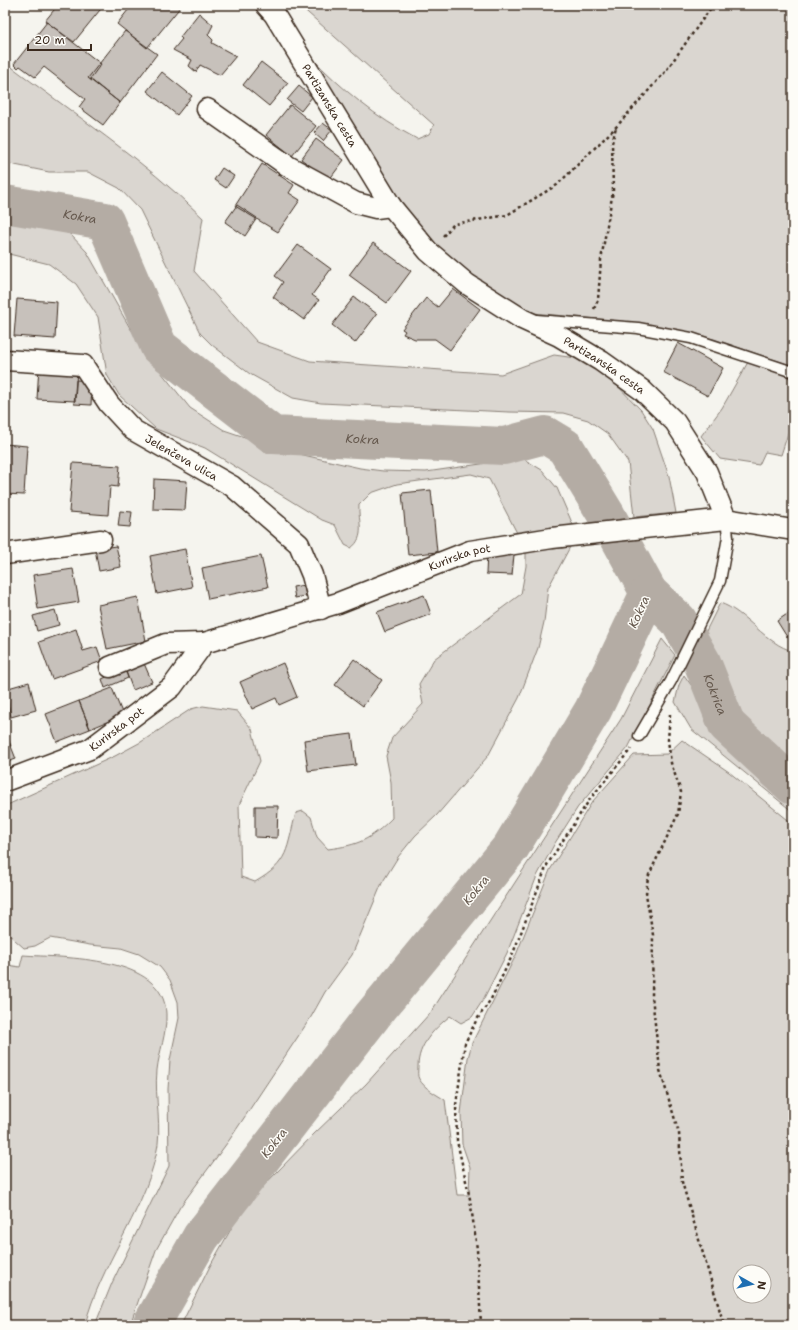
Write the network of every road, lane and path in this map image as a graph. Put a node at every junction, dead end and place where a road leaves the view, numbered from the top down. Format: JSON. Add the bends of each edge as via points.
{"nodes":[{"id":1,"x":266,"y":5,"type":"edge"},
{"id":2,"x":713,"y":5,"type":"edge"},
{"id":3,"x":207,"y":109,"type":"dead end"},
{"id":4,"x":616,"y":127,"type":"junction"},
{"id":5,"x":391,"y":206,"type":"junction"},
{"id":6,"x":428,"y":251,"type":"junction"},
{"id":7,"x":522,"y":319,"type":"junction"},
{"id":8,"x":584,"y":322,"type":"junction"},
{"id":9,"x":5,"y":360,"type":"edge"},
{"id":10,"x":793,"y":372,"type":"edge"},
{"id":11,"x":726,"y":519,"type":"junction"},
{"id":12,"x":793,"y":530,"type":"edge"},
{"id":13,"x":100,"y":540,"type":"dead end"},
{"id":14,"x":5,"y":554,"type":"edge"},
{"id":15,"x":321,"y":609,"type":"junction"},
{"id":16,"x":204,"y":643,"type":"junction"},
{"id":17,"x":110,"y":667,"type":"dead end"},
{"id":18,"x":670,"y":714,"type":"dead end"},
{"id":19,"x":639,"y":736,"type":"joint"},
{"id":20,"x":5,"y":781,"type":"edge"},
{"id":21,"x":481,"y":1325,"type":"edge"},
{"id":22,"x":724,"y":1325,"type":"edge"}],
"edges":[{"from":1,"to":5,"type":"street","name":"Partizanska cesta","via":[[274,14]]},
{"from":2,"to":4,"type":"path","via":[[665,72]]},
{"from":3,"to":5,"type":"street","via":[[288,166],[356,203],[376,208]]},
{"from":4,"to":6,"type":"path","via":[[557,185],[508,215],[454,224]]},
{"from":4,"to":8,"type":"path","via":[[612,143],[613,191],[601,260],[598,300]]},
{"from":5,"to":6,"type":"street","name":"Partizanska cesta"},
{"from":6,"to":7,"type":"street","name":"Partizanska cesta","via":[[467,284]]},
{"from":7,"to":8,"type":"lane"},
{"from":7,"to":11,"type":"street","name":"Partizanska cesta","via":[[559,336],[602,361],[642,390],[669,417],[707,472]]},
{"from":8,"to":10,"type":"lane","via":[[638,328],[691,338]]},
{"from":9,"to":15,"type":"street","name":"Jelenčeva ulica","via":[[83,365],[109,404],[133,430],[232,486],[299,544],[312,575]]},
{"from":11,"to":12,"type":"street"},
{"from":11,"to":15,"type":"street","name":"Kurirska pot","via":[[552,538],[470,551]]},
{"from":11,"to":19,"type":"lane","via":[[728,537],[720,581],[712,601]]},
{"from":13,"to":14,"type":"street"},
{"from":15,"to":16,"type":"street","name":"Kurirska pot"},
{"from":16,"to":17,"type":"street","name":"Kurirska pot","via":[[166,644]]},
{"from":16,"to":20,"type":"street","name":"Kurirska pot","via":[[172,687],[90,749]]},
{"from":18,"to":22,"type":"path","via":[[668,740],[671,763],[681,792],[678,814],[648,877],[646,894],[652,935],[652,996],[660,1070],[679,1133],[682,1182]]},
{"from":19,"to":21,"type":"path","via":[[630,752],[590,799],[547,865],[512,956],[465,1043],[456,1105],[457,1141],[470,1199],[477,1249]]}]}
